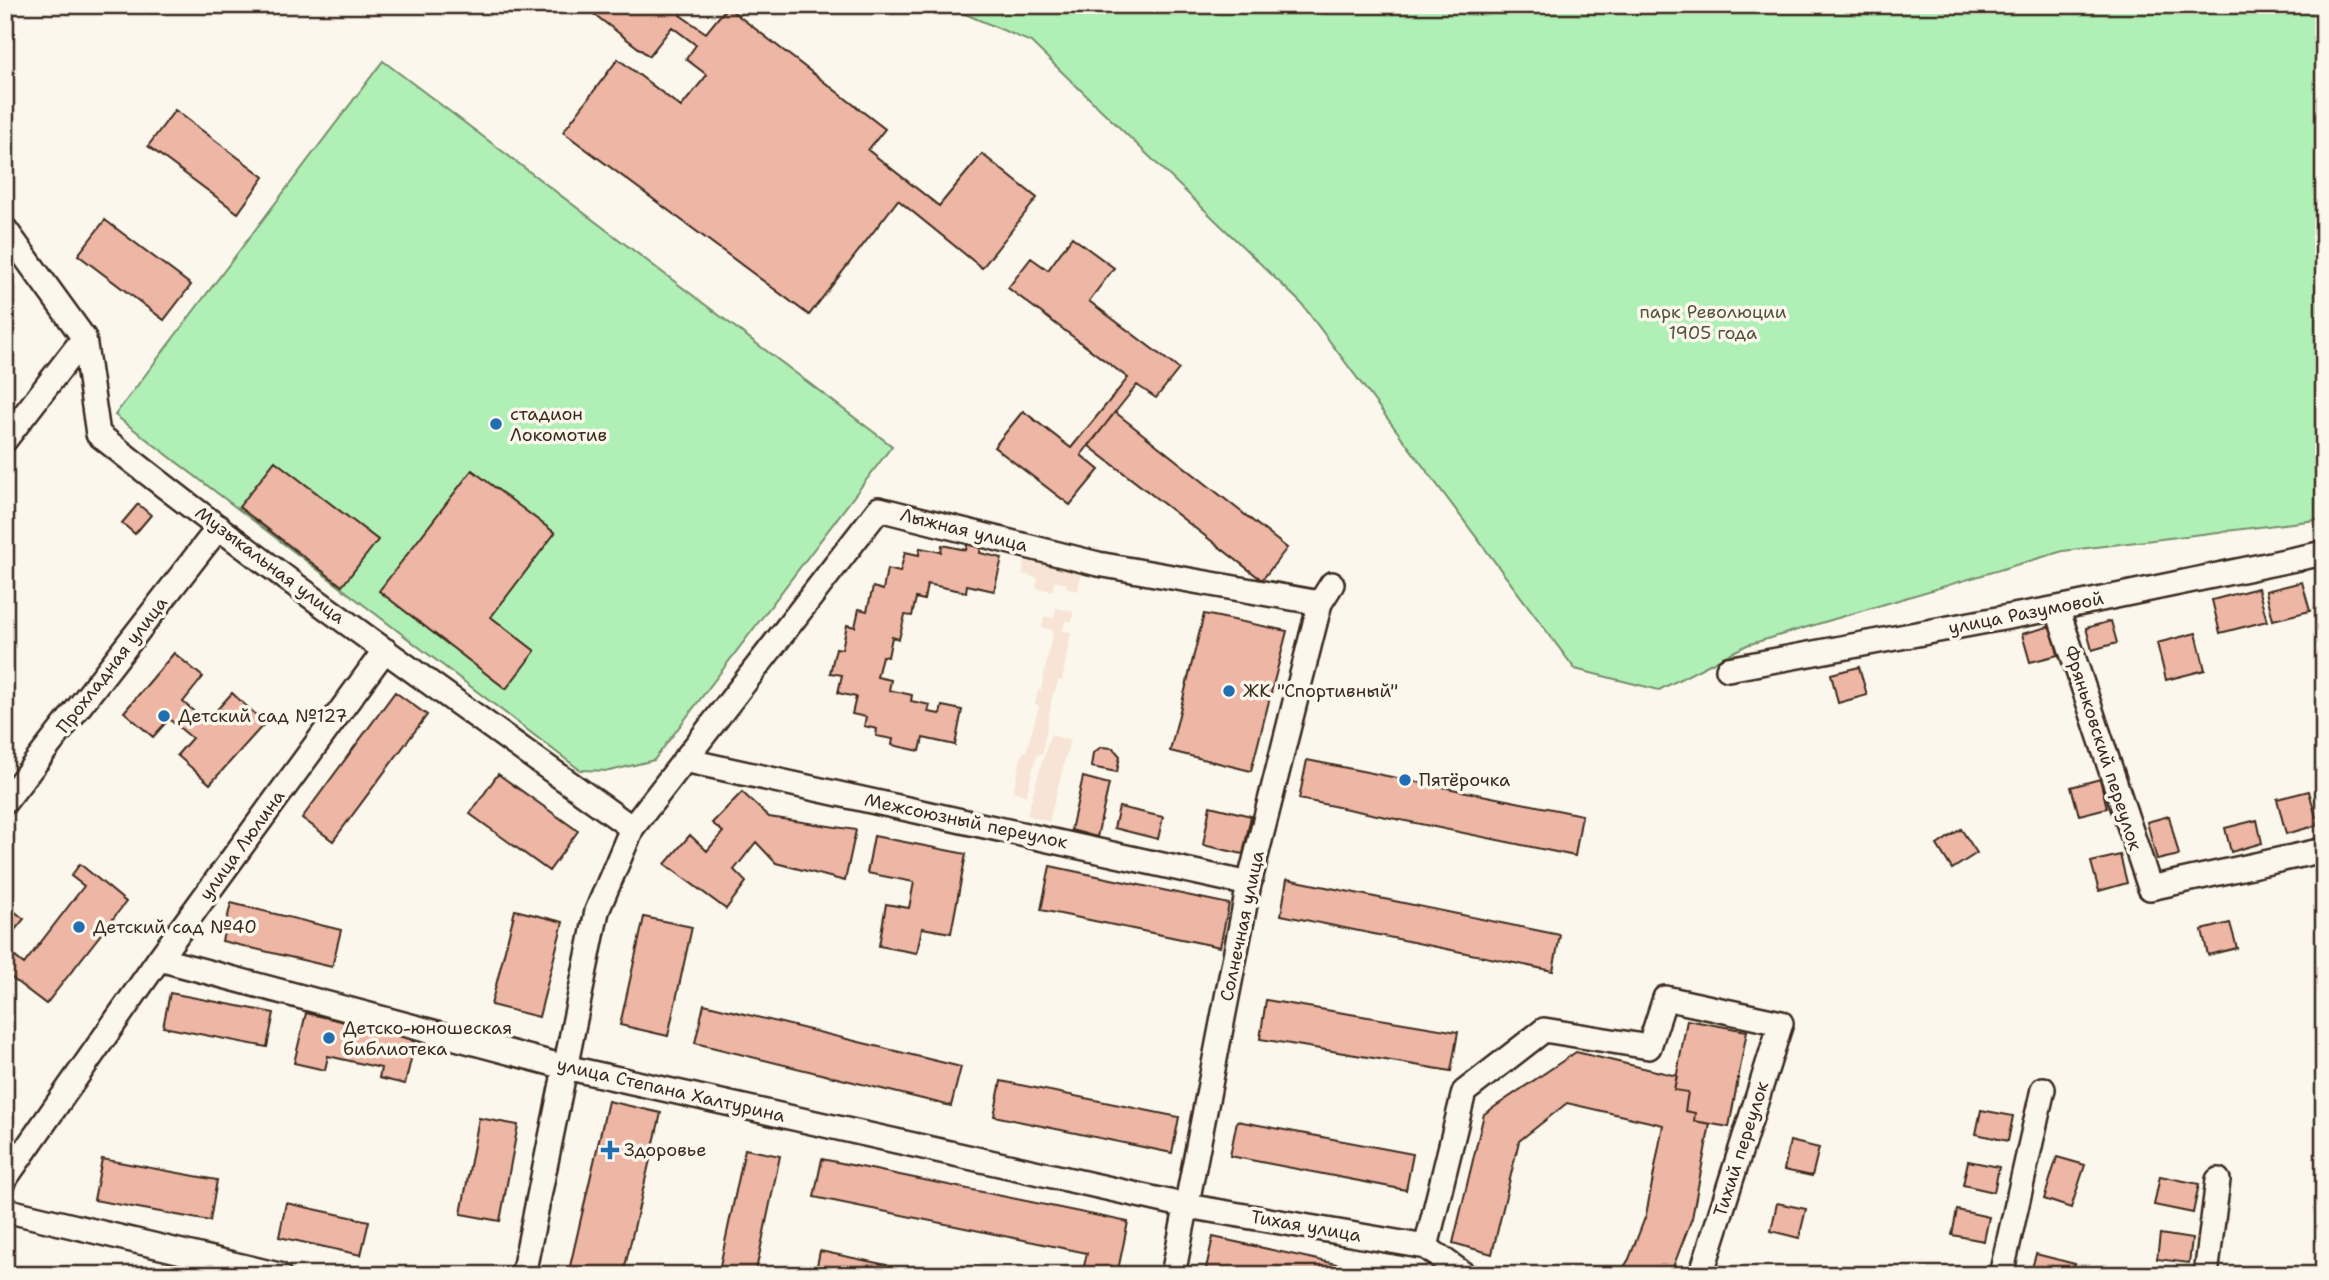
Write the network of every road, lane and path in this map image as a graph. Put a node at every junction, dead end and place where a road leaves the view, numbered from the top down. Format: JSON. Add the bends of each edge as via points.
{"nodes":[{"id":1,"x":5,"y":229,"type":"edge"},
{"id":2,"x":84,"y":338,"type":"junction"},
{"id":3,"x":5,"y":440,"type":"edge"},
{"id":4,"x":219,"y":527,"type":"junction"},
{"id":5,"x":2324,"y":553,"type":"edge"},
{"id":6,"x":1326,"y":594,"type":"joint"},
{"id":7,"x":2057,"y":607,"type":"junction"},
{"id":8,"x":385,"y":650,"type":"junction"},
{"id":9,"x":1728,"y":669,"type":"dead end"},
{"id":10,"x":684,"y":760,"type":"junction"},
{"id":11,"x":5,"y":803,"type":"edge"},
{"id":12,"x":632,"y":828,"type":"junction"},
{"id":13,"x":2324,"y":850,"type":"edge"},
{"id":14,"x":1249,"y":884,"type":"junction"},
{"id":15,"x":159,"y":959,"type":"junction"},
{"id":16,"x":565,"y":1067,"type":"junction"},
{"id":17,"x":2043,"y":1090,"type":"dead end"},
{"id":18,"x":5,"y":1179,"type":"edge"},
{"id":19,"x":2218,"y":1180,"type":"dead end"},
{"id":20,"x":1187,"y":1206,"type":"junction"},
{"id":21,"x":5,"y":1210,"type":"edge"},
{"id":22,"x":1426,"y":1247,"type":"junction"},
{"id":23,"x":279,"y":1275,"type":"edge"},
{"id":24,"x":523,"y":1275,"type":"edge"},
{"id":25,"x":1173,"y":1275,"type":"edge"},
{"id":26,"x":1465,"y":1275,"type":"edge"},
{"id":27,"x":1701,"y":1275,"type":"edge"},
{"id":28,"x":2001,"y":1275,"type":"edge"},
{"id":29,"x":2206,"y":1275,"type":"edge"}],
"edges":[{"from":1,"to":2,"type":"street","name":"Музыкальная улица"},
{"from":2,"to":3,"type":"street"},
{"from":2,"to":4,"type":"street","name":"Музыкальная улица","via":[[98,434]]},
{"from":4,"to":8,"type":"street","name":"Музыкальная улица"},
{"from":4,"to":11,"type":"street","name":"Прохладная улица"},
{"from":5,"to":7,"type":"street","name":"улица Разумовой"},
{"from":6,"to":10,"type":"street","name":"Лыжная улица","via":[[1098,564],[879,509]]},
{"from":6,"to":14,"type":"street","name":"Солнечная улица"},
{"from":7,"to":9,"type":"street","name":"улица Разумовой"},
{"from":7,"to":13,"type":"street","name":"Фряньковский переулок","via":[[2150,888]]},
{"from":8,"to":12,"type":"street","name":"Музыкальная улица"},
{"from":8,"to":15,"type":"street","name":"улица Люлина"},
{"from":10,"to":12,"type":"street"},
{"from":10,"to":14,"type":"street","name":"Межсоюзный переулок"},
{"from":12,"to":16,"type":"street","via":[[597,911]]},
{"from":14,"to":20,"type":"street","name":"Солнечная улица"},
{"from":15,"to":16,"type":"street","name":"улица Степана Халтурина"},
{"from":15,"to":18,"type":"street","name":"улица Люлина"},
{"from":16,"to":20,"type":"street","name":"улица Степана Халтурина"},
{"from":16,"to":24,"type":"street"},
{"from":17,"to":28,"type":"street"},
{"from":19,"to":29,"type":"street"},
{"from":20,"to":22,"type":"street","name":"Тихая улица"},
{"from":20,"to":25,"type":"street","name":"Солнечная улица"},
{"from":21,"to":23,"type":"street"},
{"from":22,"to":26,"type":"street"},
{"from":22,"to":27,"type":"street","name":"Тихий переулок","via":[[1464,1093],[1544,1030],[1649,1047],[1665,998],[1781,1023]]}]}
